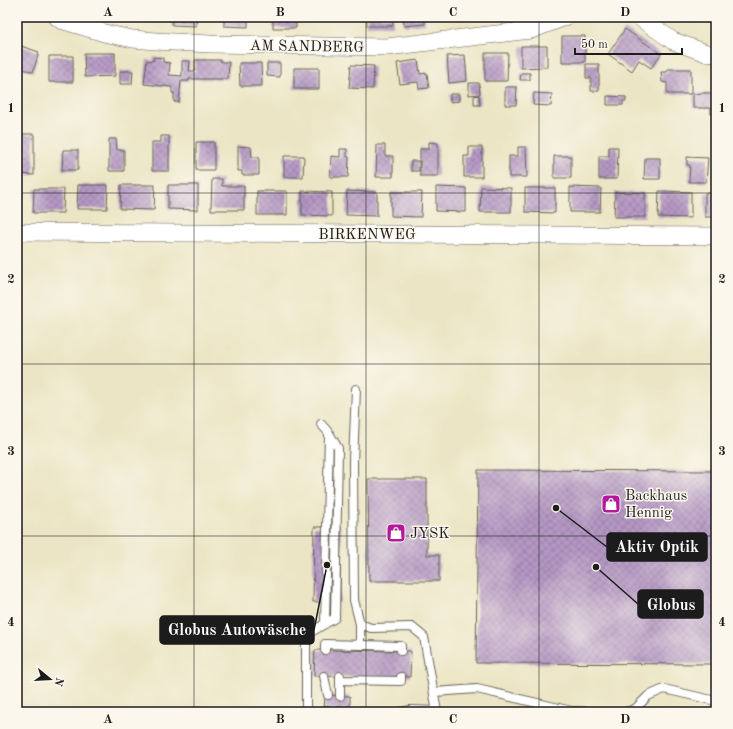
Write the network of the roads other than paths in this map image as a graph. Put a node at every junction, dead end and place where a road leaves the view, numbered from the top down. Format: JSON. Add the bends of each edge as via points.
{"nodes":[{"id":1,"x":57,"y":17,"type":"edge"},
{"id":2,"x":640,"y":17,"type":"edge"},
{"id":3,"x":559,"y":18,"type":"edge"},
{"id":4,"x":709,"y":54,"type":"dead end"},
{"id":5,"x":17,"y":232,"type":"edge"},
{"id":6,"x":716,"y":236,"type":"edge"},
{"id":7,"x":356,"y":389,"type":"dead end"},
{"id":8,"x":322,"y":424,"type":"dead end"},
{"id":9,"x":360,"y":624,"type":"junction"},
{"id":10,"x":357,"y":647,"type":"junction"},
{"id":11,"x":325,"y":650,"type":"dead end"},
{"id":12,"x":402,"y":651,"type":"dead end"},
{"id":13,"x":324,"y":676,"type":"dead end"},
{"id":14,"x":401,"y":677,"type":"dead end"},
{"id":15,"x":434,"y":692,"type":"junction"},
{"id":16,"x":328,"y":695,"type":"dead end"},
{"id":17,"x":340,"y":696,"type":"dead end"},
{"id":18,"x":716,"y":701,"type":"edge"},
{"id":19,"x":437,"y":711,"type":"edge"},
{"id":20,"x":306,"y":712,"type":"edge"},
{"id":21,"x":400,"y":712,"type":"edge"},
{"id":22,"x":595,"y":712,"type":"edge"},
{"id":23,"x":625,"y":712,"type":"edge"}],
"edges":[{"from":1,"to":3,"type":"street","name":"AM SANDBERG","via":[[83,28],[133,39],[210,44],[387,47],[531,30]]},
{"from":2,"to":4,"type":"street","via":[[673,41]]},
{"from":5,"to":6,"type":"street","name":"BIRKENWEG"},
{"from":7,"to":9,"type":"lane","via":[[353,462],[354,600]]},
{"from":8,"to":20,"type":"lane","via":[[338,448],[335,618],[306,635]]},
{"from":9,"to":10,"type":"lane"},
{"from":9,"to":15,"type":"lane","via":[[371,628],[412,627],[424,637]]},
{"from":10,"to":11,"type":"lane","via":[[325,644]]},
{"from":10,"to":12,"type":"lane","via":[[402,646]]},
{"from":13,"to":16,"type":"lane"},
{"from":14,"to":17,"type":"lane","via":[[401,681],[340,678]]},
{"from":15,"to":19,"type":"lane"},
{"from":15,"to":22,"type":"lane","via":[[478,689],[572,711]]},
{"from":18,"to":23,"type":"lane","via":[[664,689],[648,696],[635,709]]},
{"from":19,"to":21,"type":"lane"}]}
